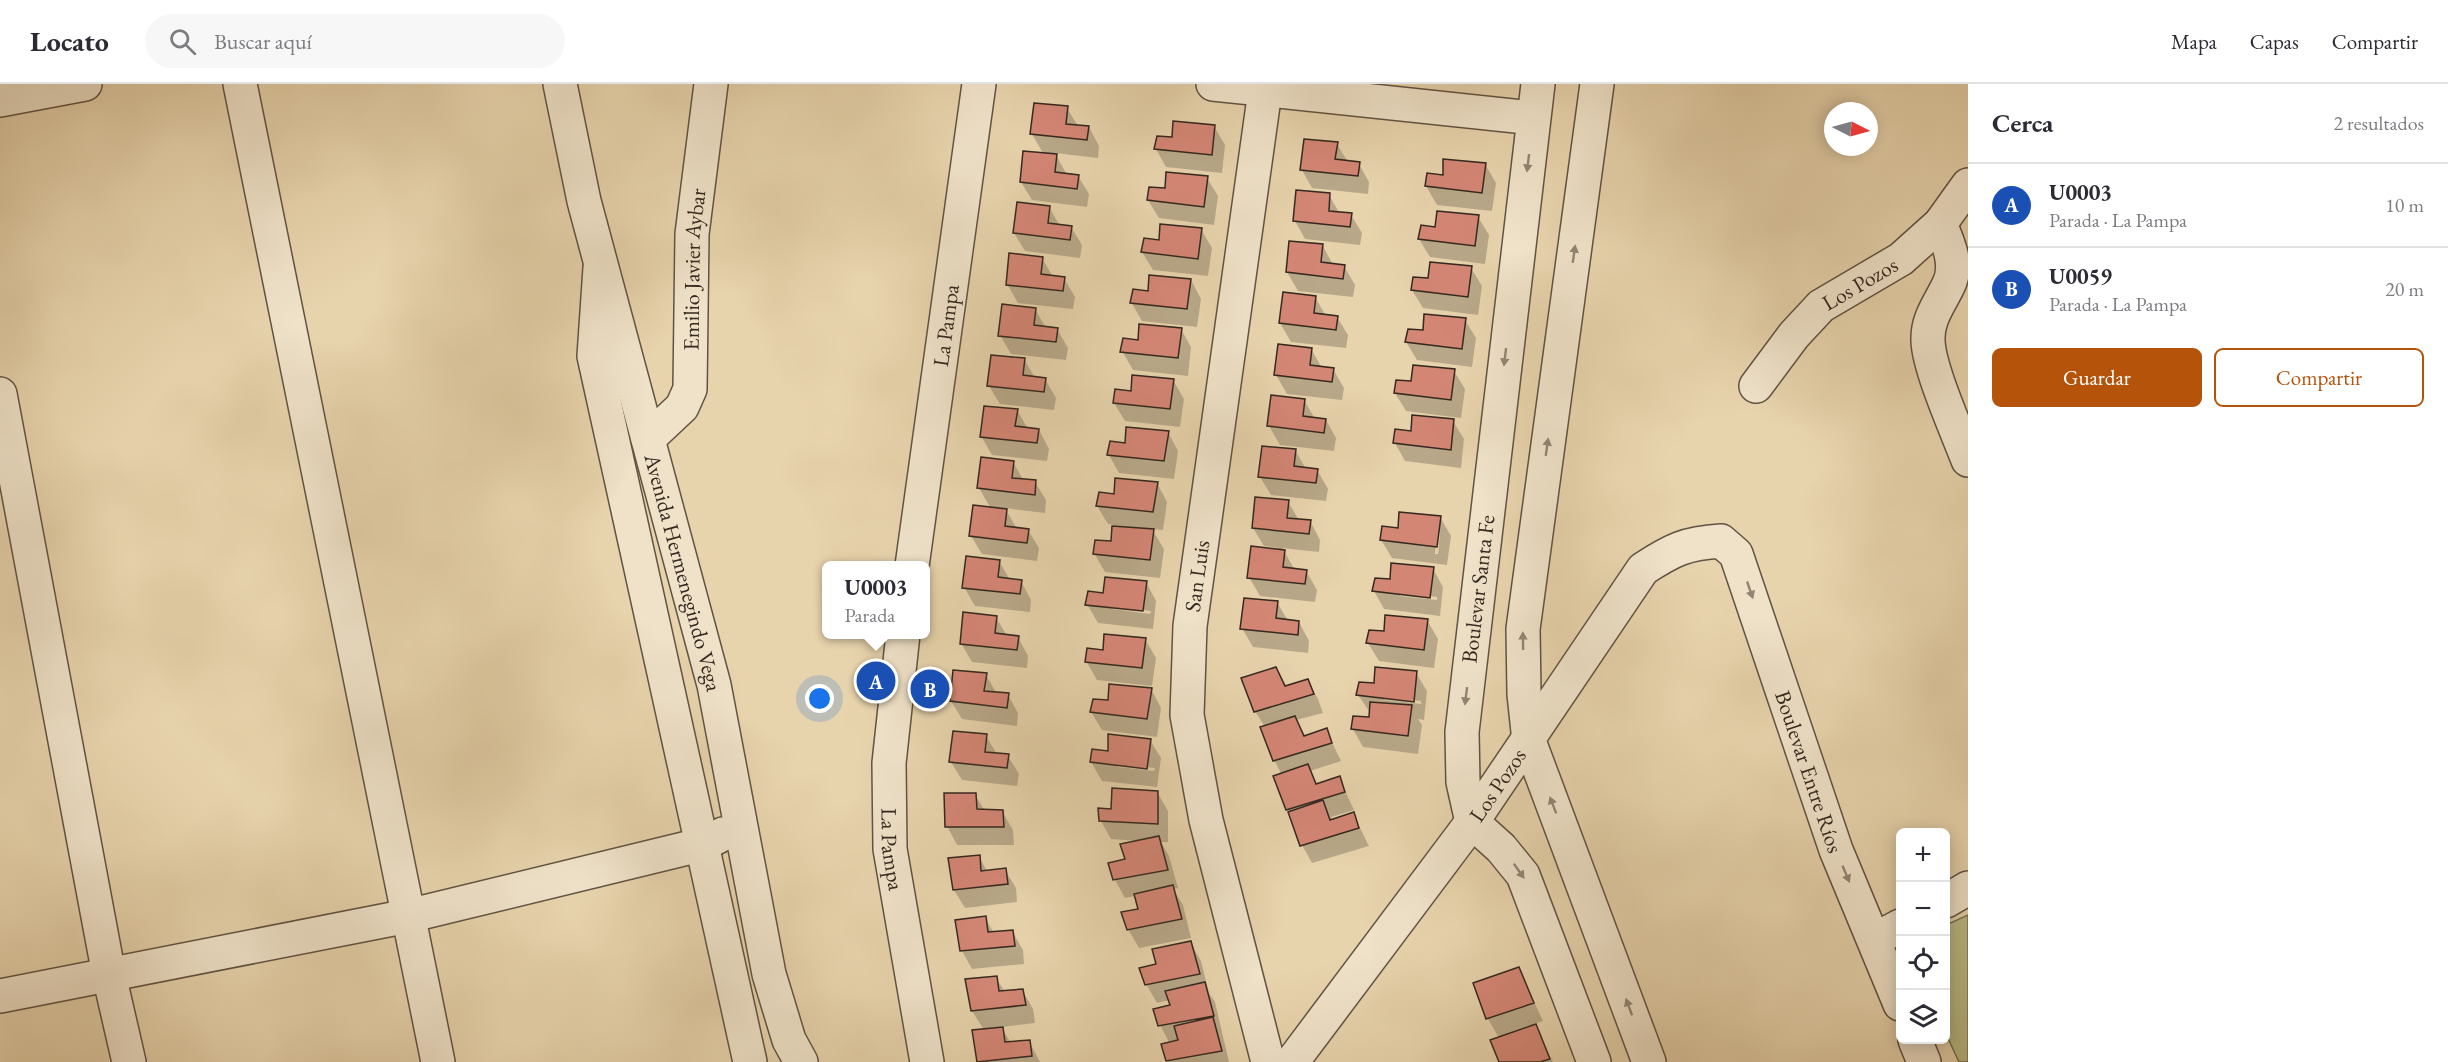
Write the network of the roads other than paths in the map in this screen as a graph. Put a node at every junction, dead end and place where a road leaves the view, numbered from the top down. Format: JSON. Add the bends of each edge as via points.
{"nodes":[{"id":1,"x":85,"y":84,"type":"edge"},
{"id":2,"x":240,"y":84,"type":"edge"},
{"id":3,"x":560,"y":84,"type":"edge"},
{"id":4,"x":711,"y":84,"type":"edge"},
{"id":5,"x":979,"y":84,"type":"edge"},
{"id":6,"x":1213,"y":84,"type":"edge"},
{"id":7,"x":1538,"y":84,"type":"edge"},
{"id":8,"x":1597,"y":84,"type":"edge"},
{"id":9,"x":1266,"y":87,"type":"edge"},
{"id":10,"x":0,"y":100,"type":"edge"},
{"id":11,"x":1533,"y":118,"type":"junction"},
{"id":12,"x":1968,"y":185,"type":"edge"},
{"id":13,"x":1940,"y":224,"type":"junction"},
{"id":14,"x":601,"y":262,"type":"junction"},
{"id":15,"x":1756,"y":386,"type":"dead end"},
{"id":16,"x":0,"y":394,"type":"edge"},
{"id":17,"x":648,"y":438,"type":"junction"},
{"id":18,"x":1968,"y":460,"type":"edge"},
{"id":19,"x":1721,"y":541,"type":"joint"},
{"id":20,"x":913,"y":561,"type":"edge"},
{"id":21,"x":902,"y":639,"type":"edge"},
{"id":22,"x":1528,"y":741,"type":"junction"},
{"id":23,"x":1472,"y":822,"type":"junction"},
{"id":24,"x":739,"y":826,"type":"junction"},
{"id":25,"x":704,"y":844,"type":"junction"},
{"id":26,"x":1968,"y":888,"type":"edge"},
{"id":27,"x":1950,"y":899,"type":"edge"},
{"id":28,"x":408,"y":916,"type":"junction"},
{"id":29,"x":1887,"y":933,"type":"edge"},
{"id":30,"x":109,"y":975,"type":"junction"},
{"id":31,"x":1897,"y":990,"type":"edge"},
{"id":32,"x":0,"y":996,"type":"edge"},
{"id":33,"x":1917,"y":1044,"type":"edge"},
{"id":34,"x":1317,"y":1049,"type":"edge"},
{"id":35,"x":129,"y":1062,"type":"edge"},
{"id":36,"x":438,"y":1062,"type":"edge"},
{"id":37,"x":750,"y":1062,"type":"edge"},
{"id":38,"x":801,"y":1062,"type":"edge"},
{"id":39,"x":927,"y":1062,"type":"edge"},
{"id":40,"x":1268,"y":1062,"type":"edge"},
{"id":41,"x":1292,"y":1062,"type":"edge"},
{"id":42,"x":1594,"y":1062,"type":"edge"},
{"id":43,"x":1649,"y":1062,"type":"edge"},
{"id":44,"x":1924,"y":1062,"type":"edge"}],
"edges":[{"from":1,"to":10,"type":"street"},
{"from":2,"to":28,"type":"street"},
{"from":3,"to":14,"type":"street","name":"Avenida Hermenegindo Vega"},
{"from":4,"to":17,"type":"street","name":"Emilio Javier Aybar","via":[[692,234],[690,389],[682,407]]},
{"from":5,"to":20,"type":"street","name":"La Pampa"},
{"from":6,"to":9,"type":"street"},
{"from":7,"to":11,"type":"street","name":"Boulevar Santa Fe"},
{"from":22,"to":8,"type":"street","one_way":true,"via":[[1523,629]]},
{"from":9,"to":11,"type":"street"},
{"from":9,"to":40,"type":"street","name":"San Luis","via":[[1190,626],[1187,716],[1206,820]]},
{"from":11,"to":23,"type":"street","name":"Boulevar Santa Fe","one_way":true,"via":[[1462,732],[1463,782]]},
{"from":12,"to":13,"type":"street","name":"Los Pozos"},
{"from":13,"to":15,"type":"street","name":"Los Pozos","via":[[1901,259],[1821,306]]},
{"from":13,"to":18,"type":"street","via":[[1953,265],[1950,284],[1934,308],[1928,342]]},
{"from":14,"to":17,"type":"street","name":"Avenida Hermenegindo Vega"},
{"from":14,"to":25,"type":"street","via":[[594,356]]},
{"from":16,"to":30,"type":"street"},
{"from":17,"to":24,"type":"street","name":"Avenida Hermenegindo Vega","via":[[714,686]]},
{"from":19,"to":22,"type":"street","name":"Los Pozos","via":[[1671,550],[1643,569]]},
{"from":19,"to":29,"type":"street","name":"Boulevar Entre Ríos","one_way":true,"via":[[1736,554],[1747,580],[1836,850]]},
{"from":21,"to":39,"type":"street","name":"La Pampa","via":[[890,763],[890,849]]},
{"from":22,"to":23,"type":"street","name":"Los Pozos"},
{"from":43,"to":22,"type":"street","one_way":true},
{"from":23,"to":34,"type":"street","name":"Los Pozos"},
{"from":23,"to":42,"type":"street","one_way":true,"via":[[1523,875]]},
{"from":24,"to":25,"type":"street"},
{"from":24,"to":38,"type":"street","name":"Avenida Hermenegindo Vega","via":[[769,974],[789,1040]]},
{"from":25,"to":28,"type":"street"},
{"from":25,"to":37,"type":"street"},
{"from":26,"to":27,"type":"street"},
{"from":28,"to":30,"type":"street"},
{"from":28,"to":36,"type":"street"},
{"from":29,"to":31,"type":"street","name":"Boulevar Entre Ríos"},
{"from":30,"to":32,"type":"street"},
{"from":30,"to":35,"type":"street"},
{"from":33,"to":44,"type":"street"},
{"from":34,"to":41,"type":"street","name":"Los Pozos"}]}
